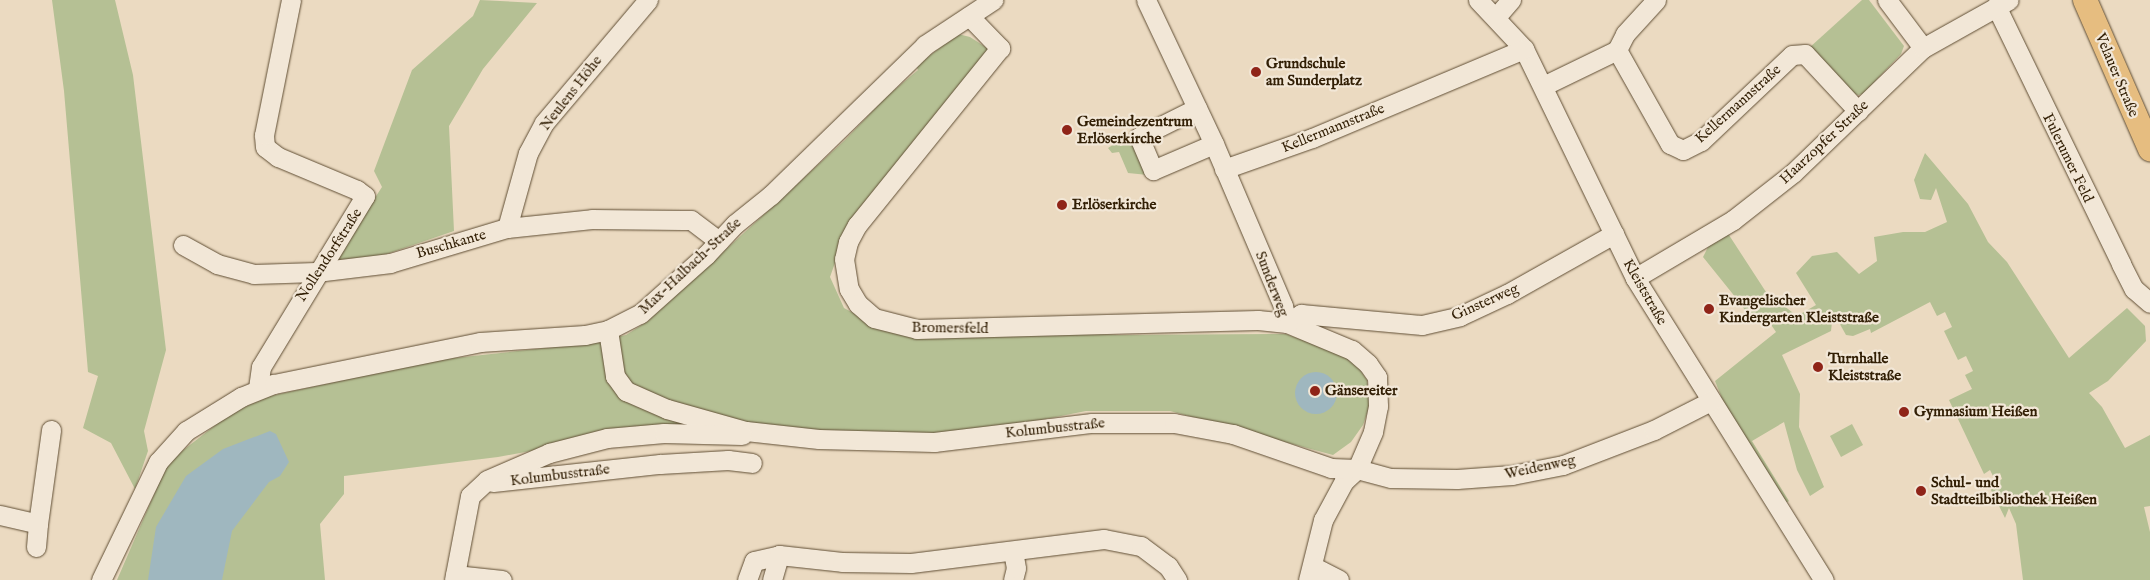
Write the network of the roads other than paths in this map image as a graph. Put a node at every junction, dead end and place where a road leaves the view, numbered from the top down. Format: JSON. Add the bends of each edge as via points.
{"nodes":[{"id":1,"x":291,"y":0,"type":"edge"},
{"id":2,"x":648,"y":0,"type":"edge"},
{"id":3,"x":993,"y":0,"type":"edge"},
{"id":4,"x":1146,"y":0,"type":"edge"},
{"id":5,"x":1478,"y":0,"type":"edge"},
{"id":6,"x":1512,"y":0,"type":"edge"},
{"id":7,"x":1656,"y":0,"type":"edge"},
{"id":8,"x":1888,"y":0,"type":"edge"},
{"id":9,"x":2085,"y":0,"type":"edge"},
{"id":10,"x":2002,"y":3,"type":"edge"},
{"id":11,"x":969,"y":16,"type":"junction"},
{"id":12,"x":1496,"y":17,"type":"junction"},
{"id":13,"x":1924,"y":48,"type":"junction"},
{"id":14,"x":1524,"y":49,"type":"junction"},
{"id":15,"x":1617,"y":50,"type":"junction"},
{"id":16,"x":1543,"y":86,"type":"junction"},
{"id":17,"x":1197,"y":108,"type":"junction"},
{"id":18,"x":1858,"y":111,"type":"junction"},
{"id":19,"x":1214,"y":144,"type":"junction"},
{"id":20,"x":2150,"y":149,"type":"edge"},
{"id":21,"x":1224,"y":169,"type":"junction"},
{"id":22,"x":507,"y":228,"type":"junction"},
{"id":23,"x":1614,"y":234,"type":"junction"},
{"id":24,"x":719,"y":241,"type":"junction"},
{"id":25,"x":183,"y":245,"type":"dead end"},
{"id":26,"x":316,"y":272,"type":"junction"},
{"id":27,"x":1635,"y":278,"type":"junction"},
{"id":28,"x":2150,"y":303,"type":"edge"},
{"id":29,"x":1287,"y":323,"type":"junction"},
{"id":30,"x":608,"y":330,"type":"junction"},
{"id":31,"x":258,"y":388,"type":"junction"},
{"id":32,"x":1711,"y":401,"type":"junction"},
{"id":33,"x":204,"y":420,"type":"junction"},
{"id":34,"x":51,"y":430,"type":"dead end"},
{"id":35,"x":751,"y":431,"type":"junction"},
{"id":36,"x":752,"y":463,"type":"dead end"},
{"id":37,"x":1357,"y":469,"type":"junction"},
{"id":38,"x":487,"y":480,"type":"junction"},
{"id":39,"x":0,"y":515,"type":"edge"},
{"id":40,"x":38,"y":524,"type":"junction"},
{"id":41,"x":36,"y":546,"type":"dead end"},
{"id":42,"x":1013,"y":551,"type":"junction"},
{"id":43,"x":779,"y":555,"type":"junction"},
{"id":44,"x":1311,"y":574,"type":"edge"},
{"id":45,"x":454,"y":577,"type":"edge"},
{"id":46,"x":101,"y":580,"type":"edge"},
{"id":47,"x":110,"y":580,"type":"edge"},
{"id":48,"x":502,"y":580,"type":"edge"},
{"id":49,"x":747,"y":580,"type":"edge"},
{"id":50,"x":772,"y":580,"type":"edge"},
{"id":51,"x":1013,"y":580,"type":"edge"},
{"id":52,"x":1177,"y":580,"type":"edge"},
{"id":53,"x":1339,"y":580,"type":"edge"},
{"id":54,"x":1824,"y":580,"type":"edge"}],
"edges":[{"from":1,"to":26,"type":"street","name":"Nollendorfstraße","via":[[264,135],[265,147],[278,157],[365,196]]},
{"from":2,"to":22,"type":"street","name":"Neulens Höhe","via":[[544,123],[528,153]]},
{"from":3,"to":11,"type":"street","name":"Max-Halbach-Straße"},
{"from":4,"to":17,"type":"street","name":"Sunderweg"},
{"from":5,"to":12,"type":"street","name":"Kleiststraße"},
{"from":6,"to":12,"type":"street"},
{"from":7,"to":15,"type":"street","via":[[1625,34]]},
{"from":8,"to":13,"type":"street"},
{"from":9,"to":20,"type":"main road","name":"Velauer Straße"},
{"from":10,"to":13,"type":"street","name":"Haarzopfer Straße"},
{"from":10,"to":28,"type":"street","name":"Fulerumer Feld","via":[[2120,264],[2134,289]]},
{"from":11,"to":24,"type":"street","name":"Max-Halbach-Straße","via":[[925,45]]},
{"from":11,"to":29,"type":"street","name":"Bromersfeld","via":[[1000,48],[857,225],[844,259],[849,289],[858,304],[874,318],[917,329],[1258,320]]},
{"from":12,"to":14,"type":"street","name":"Kleiststraße"},
{"from":13,"to":18,"type":"street","name":"Haarzopfer Straße"},
{"from":14,"to":16,"type":"street","name":"Kleiststraße"},
{"from":14,"to":21,"type":"street","name":"Kellermannstraße","via":[[1312,138]]},
{"from":15,"to":16,"type":"street"},
{"from":15,"to":18,"type":"street","name":"Kellermannstraße","via":[[1670,144],[1682,150],[1701,141],[1792,55],[1805,54]]},
{"from":16,"to":23,"type":"street","name":"Kleiststraße"},
{"from":17,"to":19,"type":"street","name":"Sunderweg"},
{"from":17,"to":19,"type":"street","via":[[1139,136],[1152,170]]},
{"from":18,"to":27,"type":"street","name":"Haarzopfer Straße","via":[[1793,173],[1733,220]]},
{"from":19,"to":21,"type":"street","name":"Sunderweg"},
{"from":21,"to":29,"type":"street","name":"Sunderweg","via":[[1283,306]]},
{"from":22,"to":24,"type":"street","name":"Buschkante","via":[[592,219],[691,220]]},
{"from":22,"to":26,"type":"street","name":"Buschkante","via":[[390,263]]},
{"from":23,"to":27,"type":"street","name":"Kleiststraße"},
{"from":23,"to":29,"type":"street","name":"Ginsterweg","via":[[1507,294],[1460,316],[1422,325],[1302,314]]},
{"from":24,"to":30,"type":"street","name":"Max-Halbach-Straße","via":[[640,314]]},
{"from":25,"to":26,"type":"street","name":"Buschkante","via":[[234,270],[254,274]]},
{"from":26,"to":31,"type":"street","name":"Nollendorfstraße","via":[[262,367]]},
{"from":27,"to":32,"type":"street","name":"Kleiststraße"},
{"from":29,"to":37,"type":"street","name":"Sunderweg","via":[[1352,350],[1368,364],[1376,377],[1378,406],[1373,432]]},
{"from":30,"to":31,"type":"street","name":"Max-Halbach-Straße","via":[[561,338],[480,342]]},
{"from":30,"to":35,"type":"street","name":"Kolumbusstraße","via":[[615,376],[626,391],[667,409]]},
{"from":31,"to":33,"type":"street","name":"Max-Halbach-Straße"},
{"from":32,"to":37,"type":"street","name":"Weidenweg","via":[[1654,430],[1563,465],[1512,475],[1457,479],[1392,478]]},
{"from":32,"to":54,"type":"street","name":"Kleiststraße"},
{"from":33,"to":46,"type":"street","name":"Max-Halbach-Straße","via":[[186,430],[158,462]]},
{"from":33,"to":47,"type":"street","name":"Max-Halbach-Straße","via":[[166,467]]},
{"from":34,"to":40,"type":"street"},
{"from":35,"to":37,"type":"street","name":"Kolumbusstraße","via":[[856,441],[934,442],[1092,423],[1174,423],[1233,434],[1330,468]]},
{"from":35,"to":38,"type":"street","name":"Kolumbusstraße","via":[[728,438],[664,433],[607,438],[549,453]]},
{"from":36,"to":38,"type":"street","name":"Kolumbusstraße","via":[[728,460],[497,483]]},
{"from":37,"to":44,"type":"street","name":"Sunderweg","via":[[1344,481],[1330,504],[1323,520]]},
{"from":38,"to":45,"type":"street","via":[[470,496]]},
{"from":39,"to":40,"type":"street"},
{"from":40,"to":41,"type":"street"},
{"from":42,"to":43,"type":"street","via":[[911,562],[842,562]]},
{"from":42,"to":51,"type":"street","via":[[1016,568]]},
{"from":42,"to":52,"type":"street","via":[[1060,543],[1122,540],[1155,555]]},
{"from":43,"to":49,"type":"street","via":[[754,561]]},
{"from":43,"to":50,"type":"street"},
{"from":44,"to":53,"type":"street"},
{"from":45,"to":48,"type":"street"}]}
